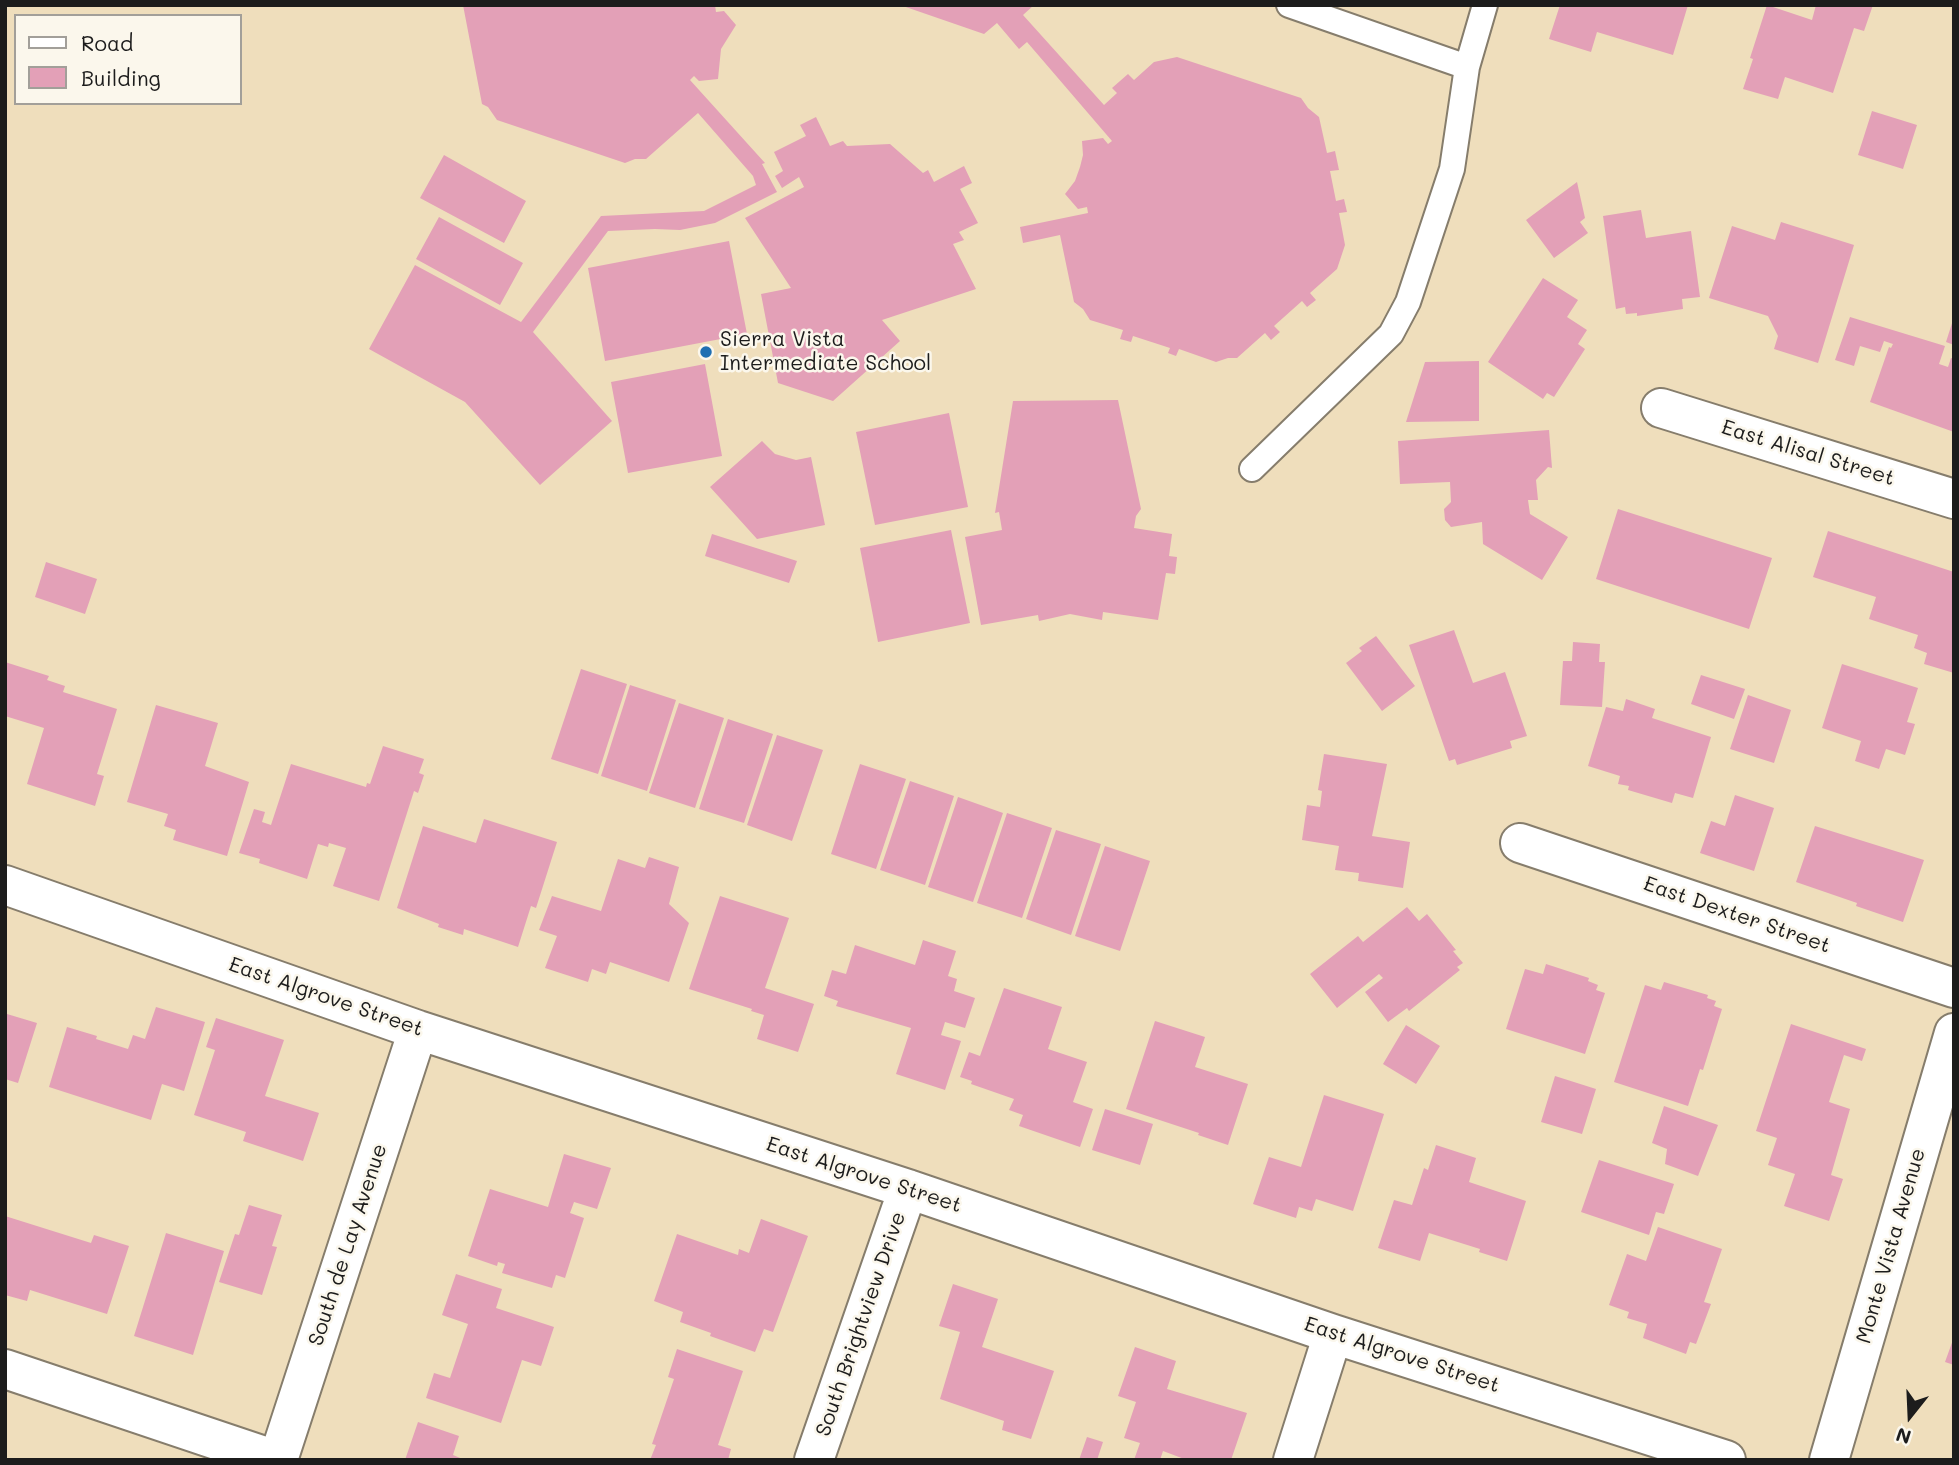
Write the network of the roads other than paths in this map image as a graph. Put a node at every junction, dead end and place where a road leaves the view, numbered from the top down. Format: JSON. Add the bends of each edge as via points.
{"nodes":[{"id":1,"x":1289,"y":5,"type":"edge"},
{"id":2,"x":1485,"y":5,"type":"edge"},
{"id":3,"x":1467,"y":67,"type":"junction"},
{"id":4,"x":1661,"y":408,"type":"dead end"},
{"id":5,"x":1252,"y":469,"type":"dead end"},
{"id":6,"x":1954,"y":499,"type":"edge"},
{"id":7,"x":1520,"y":843,"type":"dead end"},
{"id":8,"x":5,"y":885,"type":"edge"},
{"id":9,"x":1954,"y":988,"type":"edge"},
{"id":10,"x":418,"y":1030,"type":"junction"},
{"id":11,"x":1954,"y":1033,"type":"edge"},
{"id":12,"x":908,"y":1189,"type":"junction"},
{"id":13,"x":1333,"y":1334,"type":"junction"},
{"id":14,"x":5,"y":1369,"type":"edge"},
{"id":15,"x":277,"y":1460,"type":"edge"},
{"id":16,"x":814,"y":1460,"type":"edge"},
{"id":17,"x":1293,"y":1460,"type":"edge"},
{"id":18,"x":1726,"y":1460,"type":"edge"},
{"id":19,"x":1829,"y":1460,"type":"edge"}],
"edges":[{"from":1,"to":3,"type":"lane"},
{"from":2,"to":3,"type":"lane"},
{"from":3,"to":5,"type":"lane","via":[[1452,169],[1408,302],[1391,334]]},
{"from":4,"to":6,"type":"street","name":"East Alisal Street"},
{"from":7,"to":9,"type":"street","name":"East Dexter Street"},
{"from":8,"to":10,"type":"street","name":"East Algrove Street"},
{"from":10,"to":12,"type":"street","name":"East Algrove Street"},
{"from":10,"to":15,"type":"street","name":"South de Lay Avenue"},
{"from":11,"to":19,"type":"street","name":"Monte Vista Avenue"},
{"from":12,"to":13,"type":"street","name":"East Algrove Street"},
{"from":12,"to":16,"type":"street","name":"South Brightview Drive"},
{"from":13,"to":17,"type":"street"},
{"from":13,"to":18,"type":"street","name":"East Algrove Street"},
{"from":14,"to":15,"type":"street"}]}
